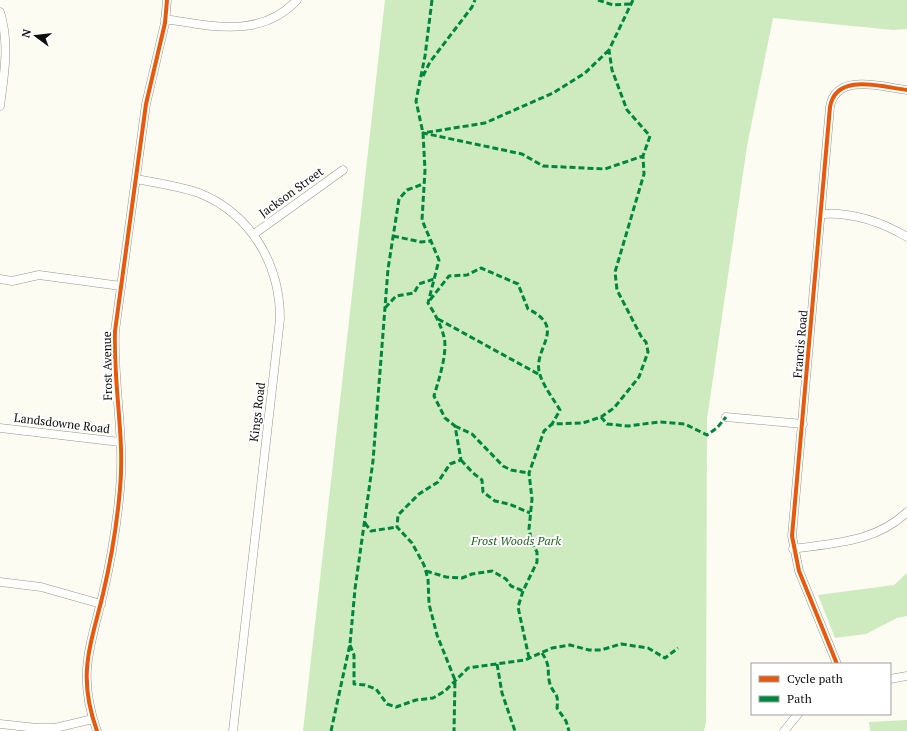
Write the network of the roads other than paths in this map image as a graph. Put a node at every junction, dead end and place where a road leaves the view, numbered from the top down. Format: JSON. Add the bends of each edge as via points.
{"nodes":[{"id":1,"x":167,"y":0,"type":"edge"},
{"id":2,"x":297,"y":0,"type":"edge"},
{"id":3,"x":0,"y":12,"type":"edge"},
{"id":4,"x":165,"y":19,"type":"junction"},
{"id":5,"x":907,"y":90,"type":"edge"},
{"id":6,"x":0,"y":106,"type":"edge"},
{"id":7,"x":343,"y":170,"type":"dead end"},
{"id":8,"x":136,"y":179,"type":"junction"},
{"id":9,"x":822,"y":214,"type":"junction"},
{"id":10,"x":254,"y":234,"type":"junction"},
{"id":11,"x":907,"y":237,"type":"edge"},
{"id":12,"x":0,"y":279,"type":"edge"},
{"id":13,"x":121,"y":286,"type":"junction"},
{"id":14,"x":726,"y":417,"type":"dead end"},
{"id":15,"x":803,"y":424,"type":"junction"},
{"id":16,"x":0,"y":428,"type":"edge"},
{"id":17,"x":120,"y":442,"type":"junction"},
{"id":18,"x":907,"y":512,"type":"edge"},
{"id":19,"x":793,"y":549,"type":"junction"},
{"id":20,"x":0,"y":582,"type":"edge"},
{"id":21,"x":101,"y":604,"type":"junction"},
{"id":22,"x":837,"y":663,"type":"edge"},
{"id":23,"x":907,"y":676,"type":"edge"},
{"id":24,"x":891,"y":679,"type":"edge"},
{"id":25,"x":797,"y":715,"type":"edge"},
{"id":26,"x":93,"y":718,"type":"junction"},
{"id":27,"x":0,"y":724,"type":"edge"},
{"id":28,"x":97,"y":731,"type":"edge"},
{"id":29,"x":233,"y":731,"type":"edge"},
{"id":30,"x":784,"y":731,"type":"edge"}],
"edges":[{"from":1,"to":4,"type":"street","name":"Frost Avenue"},
{"from":2,"to":4,"type":"street","via":[[272,18],[245,27],[227,28]]},
{"from":3,"to":6,"type":"street","via":[[5,33],[6,59]]},
{"from":4,"to":8,"type":"street","name":"Frost Avenue","via":[[146,104]]},
{"from":5,"to":9,"type":"street","name":"Francis Road","via":[[853,85],[837,91],[832,98]]},
{"from":7,"to":10,"type":"street","name":"Jackson Street"},
{"from":8,"to":10,"type":"street","name":"Kings Road","via":[[181,188],[210,199],[233,213]]},
{"from":8,"to":13,"type":"street","name":"Frost Avenue"},
{"from":9,"to":11,"type":"street","via":[[865,218]]},
{"from":9,"to":15,"type":"street","name":"Francis Road"},
{"from":10,"to":29,"type":"street","name":"Kings Road","via":[[276,279],[280,319]]},
{"from":12,"to":13,"type":"street","via":[[39,276]]},
{"from":13,"to":17,"type":"street","name":"Frost Avenue","via":[[114,355]]},
{"from":14,"to":15,"type":"street"},
{"from":15,"to":19,"type":"street","name":"Francis Road","via":[[792,525]]},
{"from":16,"to":17,"type":"street","name":"Landsdowne Road"},
{"from":17,"to":21,"type":"street","name":"Frost Avenue","via":[[120,489],[114,538]]},
{"from":18,"to":19,"type":"street","via":[[884,529],[864,538]]},
{"from":19,"to":22,"type":"street","name":"Francis Road","via":[[799,571]]},
{"from":20,"to":21,"type":"street","via":[[41,587]]},
{"from":21,"to":26,"type":"street","name":"Frost Avenue","via":[[92,634],[86,671]]},
{"from":23,"to":24,"type":"street"},
{"from":25,"to":30,"type":"street"},
{"from":26,"to":27,"type":"street","via":[[55,728]]},
{"from":26,"to":28,"type":"street","name":"Frost Avenue"}]}
